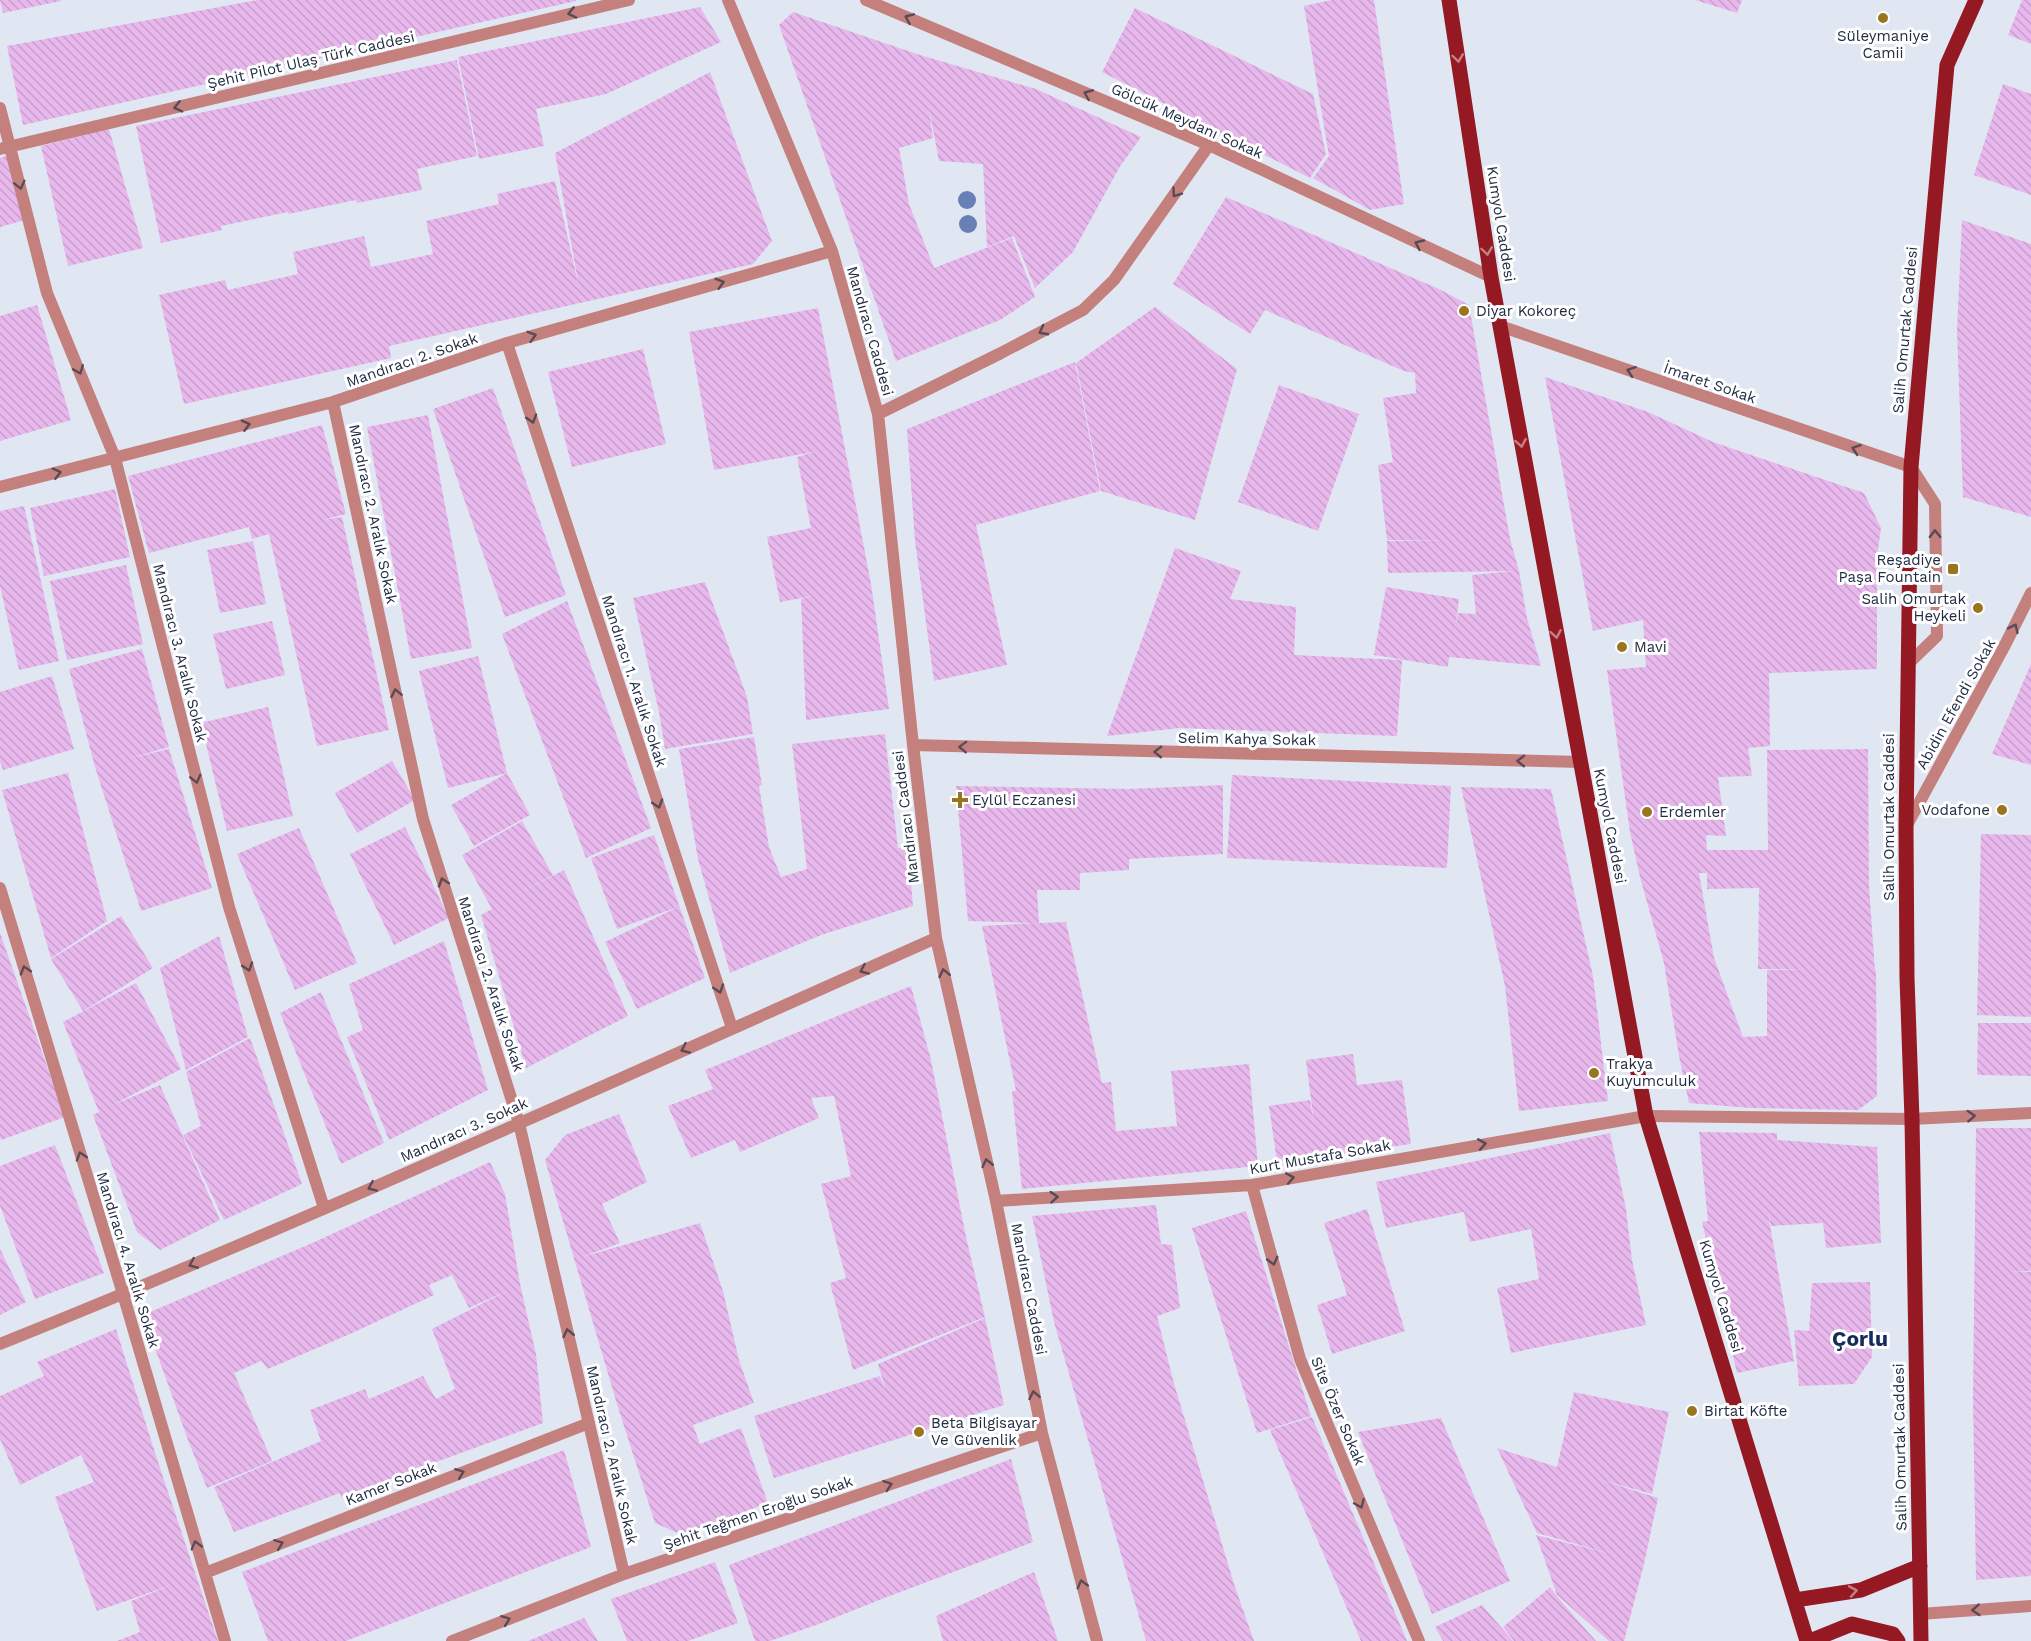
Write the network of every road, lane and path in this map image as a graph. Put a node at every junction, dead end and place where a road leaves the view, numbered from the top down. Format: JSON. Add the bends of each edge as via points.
{"nodes":[{"id":1,"x":629,"y":0,"type":"edge"},
{"id":2,"x":728,"y":0,"type":"edge"},
{"id":3,"x":866,"y":0,"type":"edge"},
{"id":4,"x":1449,"y":0,"type":"edge"},
{"id":5,"x":1976,"y":0,"type":"edge"},
{"id":6,"x":0,"y":108,"type":"edge"},
{"id":7,"x":1209,"y":145,"type":"junction"},
{"id":8,"x":5,"y":148,"type":"edge"},
{"id":9,"x":832,"y":251,"type":"junction"},
{"id":10,"x":1491,"y":277,"type":"junction"},
{"id":11,"x":1500,"y":326,"type":"junction"},
{"id":12,"x":507,"y":343,"type":"junction"},
{"id":13,"x":333,"y":402,"type":"junction"},
{"id":14,"x":878,"y":414,"type":"junction"},
{"id":15,"x":115,"y":458,"type":"junction"},
{"id":16,"x":1911,"y":467,"type":"junction"},
{"id":17,"x":0,"y":487,"type":"edge"},
{"id":18,"x":2031,"y":593,"type":"edge"},
{"id":19,"x":1908,"y":664,"type":"junction"},
{"id":20,"x":913,"y":745,"type":"junction"},
{"id":21,"x":1580,"y":762,"type":"junction"},
{"id":22,"x":1906,"y":828,"type":"junction"},
{"id":23,"x":0,"y":888,"type":"edge"},
{"id":24,"x":936,"y":938,"type":"junction"},
{"id":25,"x":732,"y":1028,"type":"junction"},
{"id":26,"x":2031,"y":1113,"type":"edge"},
{"id":27,"x":1646,"y":1116,"type":"junction"},
{"id":28,"x":1912,"y":1119,"type":"junction"},
{"id":29,"x":519,"y":1123,"type":"junction"},
{"id":30,"x":1252,"y":1185,"type":"junction"},
{"id":31,"x":996,"y":1201,"type":"junction"},
{"id":32,"x":324,"y":1208,"type":"junction"},
{"id":33,"x":123,"y":1294,"type":"junction"},
{"id":34,"x":0,"y":1344,"type":"edge"},
{"id":35,"x":589,"y":1423,"type":"junction"},
{"id":36,"x":1042,"y":1433,"type":"junction"},
{"id":37,"x":1920,"y":1566,"type":"junction"},
{"id":38,"x":205,"y":1573,"type":"junction"},
{"id":39,"x":624,"y":1574,"type":"junction"},
{"id":40,"x":1795,"y":1600,"type":"junction"},
{"id":41,"x":2031,"y":1606,"type":"edge"},
{"id":42,"x":1920,"y":1614,"type":"junction"},
{"id":43,"x":225,"y":1641,"type":"edge"},
{"id":44,"x":452,"y":1641,"type":"edge"},
{"id":45,"x":1097,"y":1641,"type":"edge"},
{"id":46,"x":1419,"y":1641,"type":"edge"},
{"id":47,"x":1808,"y":1641,"type":"edge"},
{"id":48,"x":1898,"y":1641,"type":"edge"},
{"id":49,"x":1921,"y":1641,"type":"edge"}],
"edges":[{"from":1,"to":8,"type":"street","name":"Şehit Pilot Ulaş Türk Caddesi","one_way":true},
{"from":2,"to":9,"type":"street","name":"Mandıracı Caddesi"},
{"from":7,"to":3,"type":"street","name":"Gölcük Meydanı Sokak","one_way":true},
{"from":4,"to":10,"type":"main road","name":"Kumyol Caddesi","one_way":true},
{"from":5,"to":16,"type":"main road","name":"Salih Omurtak Caddesi","via":[[1947,65]]},
{"from":6,"to":8,"type":"street","name":"Mandıracı 3. Aralık Sokak"},
{"from":10,"to":7,"type":"street","name":"Gölcük Meydanı Sokak","one_way":true},
{"from":7,"to":14,"type":"street","one_way":true,"via":[[1114,280],[1083,309]]},
{"from":8,"to":15,"type":"street","name":"Mandıracı 3. Aralık Sokak","one_way":true,"via":[[47,293]]},
{"from":12,"to":9,"type":"street","name":"Mandıracı 2. Sokak","one_way":true},
{"from":9,"to":14,"type":"street","name":"Mandıracı Caddesi"},
{"from":10,"to":11,"type":"main road","name":"Kumyol Caddesi"},
{"from":16,"to":11,"type":"street","name":"İmaret Sokak","one_way":true},
{"from":11,"to":21,"type":"main road","name":"Kumyol Caddesi","one_way":true},
{"from":12,"to":13,"type":"street","name":"Mandıracı 2. Sokak"},
{"from":12,"to":25,"type":"street","name":"Mandıracı 1. Aralık Sokak","one_way":true},
{"from":15,"to":13,"type":"street","name":"Mandıracı 2. Sokak","one_way":true},
{"from":29,"to":13,"type":"street","name":"Mandıracı 2. Aralık Sokak","one_way":true,"via":[[423,819]]},
{"from":14,"to":20,"type":"street","name":"Mandıracı Caddesi"},
{"from":17,"to":15,"type":"street","name":"Mandıracı 2. Sokak","one_way":true},
{"from":15,"to":32,"type":"street","name":"Mandıracı 3. Aralık Sokak","one_way":true,"via":[[229,907]]},
{"from":16,"to":19,"type":"main road","name":"Salih Omurtak Caddesi"},
{"from":19,"to":16,"type":"street","one_way":true,"via":[[1937,636],[1935,504]]},
{"from":22,"to":18,"type":"street","name":"Abidin Efendi Sokak","one_way":true},
{"from":19,"to":22,"type":"main road","name":"Salih Omurtak Caddesi"},
{"from":21,"to":20,"type":"street","name":"Selim Kahya Sokak","one_way":true},
{"from":20,"to":24,"type":"street","name":"Mandıracı Caddesi"},
{"from":21,"to":27,"type":"main road","name":"Kumyol Caddesi"},
{"from":22,"to":28,"type":"main road","name":"Salih Omurtak Caddesi"},
{"from":33,"to":23,"type":"street","name":"Mandıracı 4. Aralık Sokak","one_way":true},
{"from":24,"to":25,"type":"street","name":"Mandıracı 3. Sokak","one_way":true},
{"from":31,"to":24,"type":"street","name":"Mandıracı Caddesi","one_way":true},
{"from":25,"to":29,"type":"street","name":"Mandıracı 3. Sokak","one_way":true},
{"from":28,"to":26,"type":"street","name":"Kurt Mustafa Sokak","one_way":true},
{"from":27,"to":28,"type":"street","name":"Kurt Mustafa Sokak"},
{"from":30,"to":27,"type":"street","name":"Kurt Mustafa Sokak","one_way":true},
{"from":27,"to":40,"type":"main road","name":"Kumyol Caddesi"},
{"from":28,"to":37,"type":"main road","name":"Salih Omurtak Caddesi"},
{"from":29,"to":32,"type":"street","name":"Mandıracı 3. Sokak","one_way":true},
{"from":35,"to":29,"type":"street","name":"Mandıracı 2. Aralık Sokak","one_way":true},
{"from":31,"to":30,"type":"street","name":"Kurt Mustafa Sokak","one_way":true},
{"from":30,"to":46,"type":"street","name":"Site Özer Sokak","one_way":true,"via":[[1300,1359]]},
{"from":36,"to":31,"type":"street","name":"Mandıracı Caddesi","one_way":true},
{"from":32,"to":33,"type":"street","name":"Mandıracı 3. Sokak","one_way":true},
{"from":33,"to":34,"type":"street","name":"Mandıracı 3. Sokak"},
{"from":38,"to":33,"type":"street","name":"Mandıracı 4. Aralık Sokak","one_way":true},
{"from":38,"to":35,"type":"street","name":"Kamer Sokak","one_way":true},
{"from":35,"to":39,"type":"street","name":"Mandıracı 2. Aralık Sokak"},
{"from":39,"to":36,"type":"street","name":"Şehit Teğmen Eroğlu Sokak","one_way":true},
{"from":45,"to":36,"type":"street","name":"Mandıracı Caddesi","one_way":true},
{"from":40,"to":37,"type":"main road","one_way":true,"via":[[1862,1590]]},
{"from":37,"to":42,"type":"main road","name":"Salih Omurtak Caddesi"},
{"from":38,"to":43,"type":"street","name":"Mandıracı 4. Aralık Sokak"},
{"from":44,"to":39,"type":"street","name":"Şehit Teğmen Eroğlu Sokak","one_way":true},
{"from":40,"to":47,"type":"main road","name":"Kumyol Caddesi"},
{"from":41,"to":42,"type":"street","one_way":true},
{"from":42,"to":49,"type":"main road","name":"Salih Omurtak Caddesi"},
{"from":47,"to":48,"type":"main road","via":[[1852,1624],[1893,1634]]}]}
